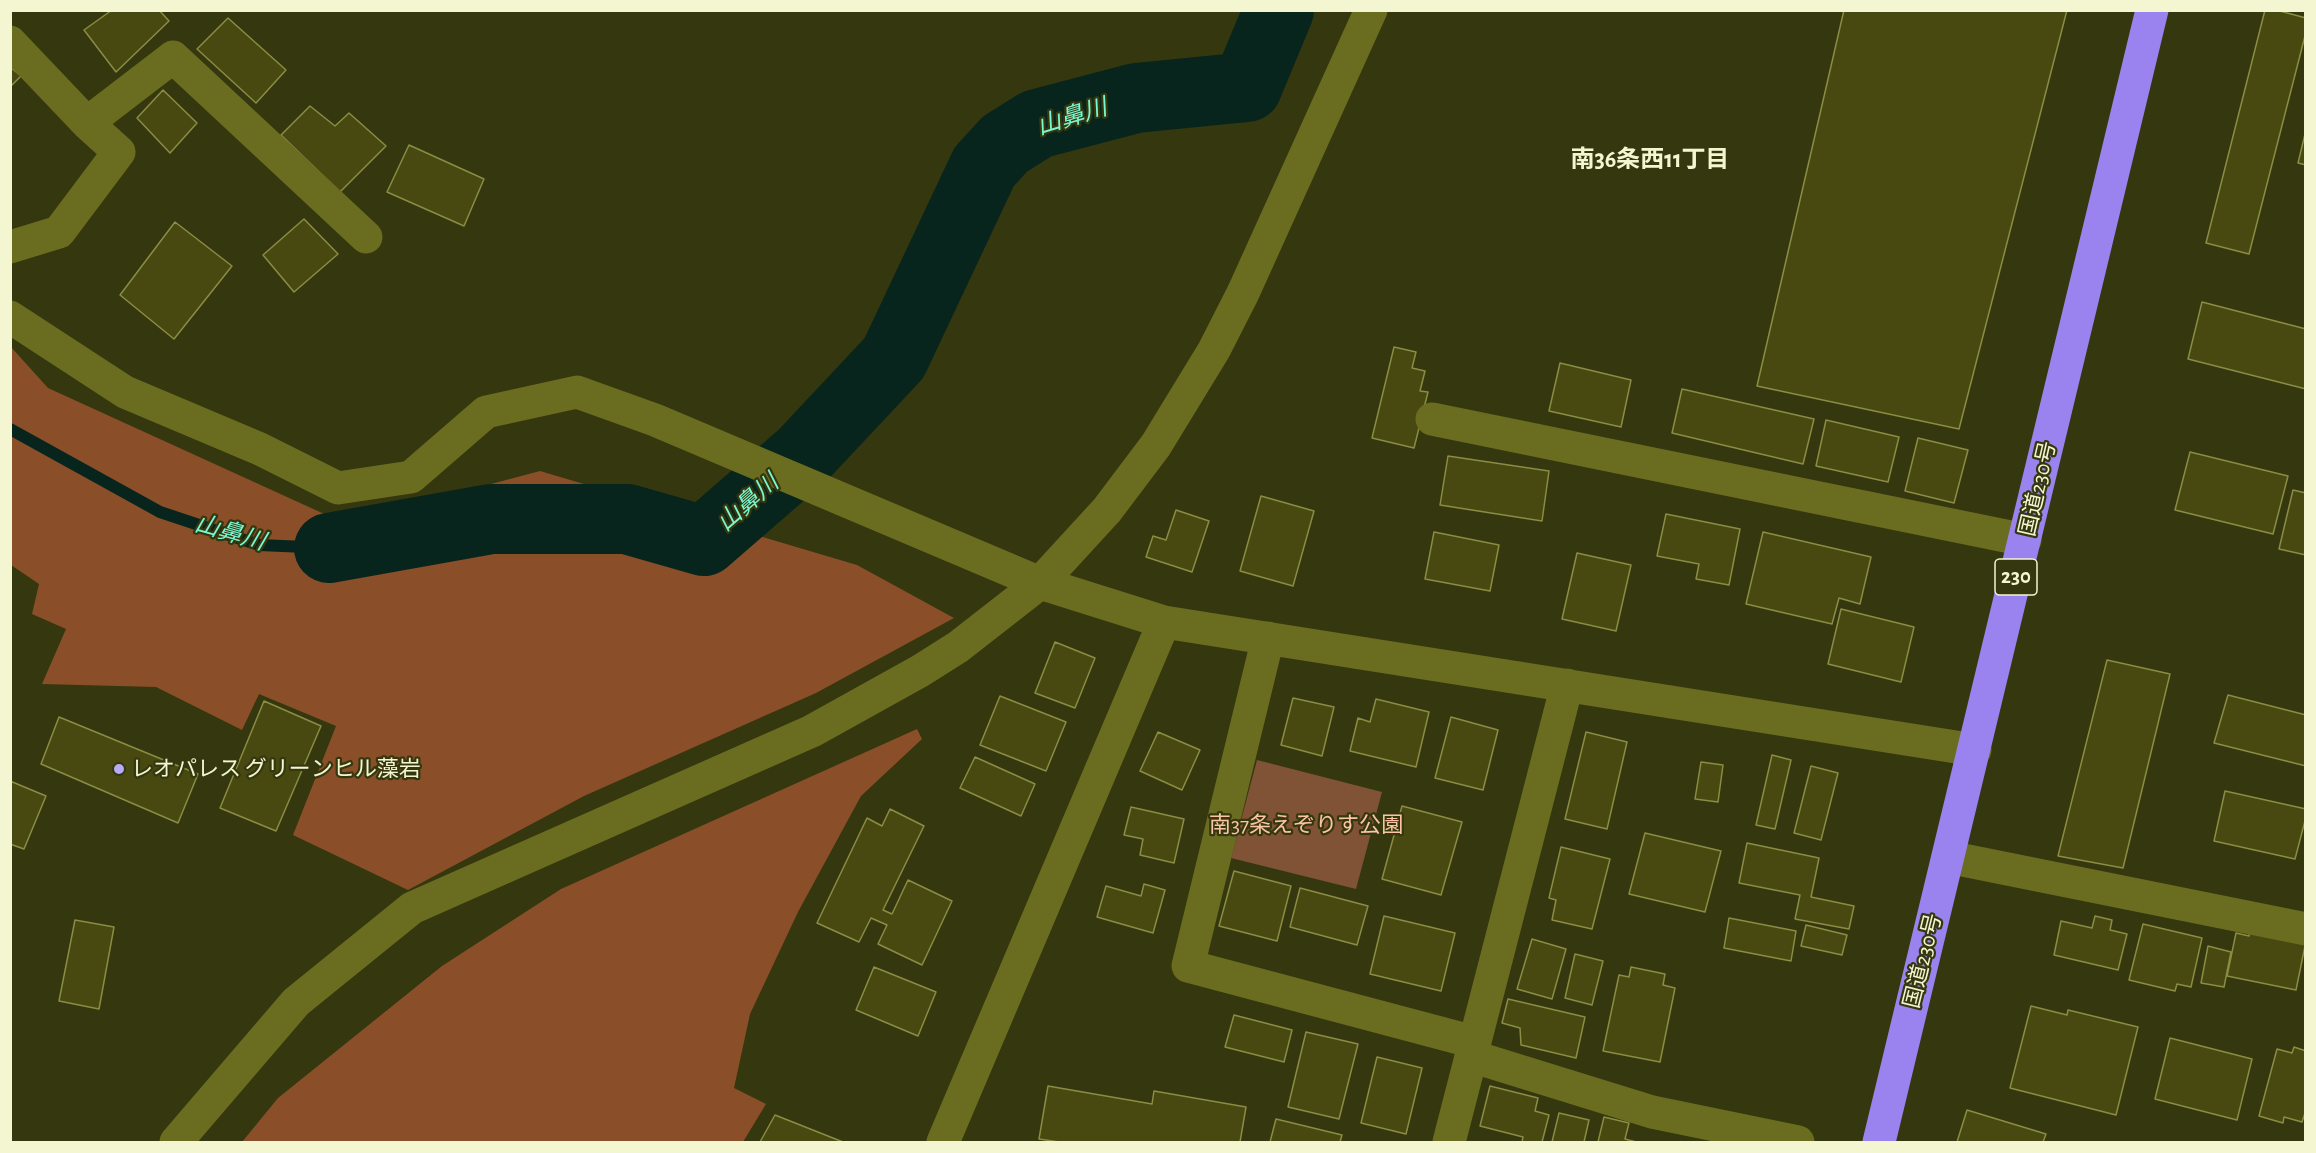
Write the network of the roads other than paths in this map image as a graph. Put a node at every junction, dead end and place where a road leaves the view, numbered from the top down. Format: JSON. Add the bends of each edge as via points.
{"nodes":[{"id":1,"x":1371,"y":10,"type":"edge"},
{"id":2,"x":2152,"y":10,"type":"edge"},
{"id":3,"x":10,"y":42,"type":"edge"},
{"id":4,"x":87,"y":123,"type":"junction"},
{"id":5,"x":366,"y":237,"type":"dead end"},
{"id":6,"x":10,"y":247,"type":"edge"},
{"id":7,"x":10,"y":317,"type":"edge"},
{"id":8,"x":1432,"y":419,"type":"dead end"},
{"id":9,"x":2025,"y":540,"type":"junction"},
{"id":10,"x":1040,"y":583,"type":"junction"},
{"id":11,"x":1164,"y":622,"type":"junction"},
{"id":12,"x":1268,"y":638,"type":"junction"},
{"id":13,"x":1567,"y":685,"type":"junction"},
{"id":14,"x":1975,"y":750,"type":"junction"},
{"id":15,"x":1948,"y":857,"type":"junction"},
{"id":16,"x":2306,"y":929,"type":"edge"},
{"id":17,"x":1473,"y":1049,"type":"junction"},
{"id":18,"x":176,"y":1143,"type":"edge"},
{"id":19,"x":943,"y":1143,"type":"edge"},
{"id":20,"x":1449,"y":1143,"type":"edge"},
{"id":21,"x":1798,"y":1143,"type":"edge"},
{"id":22,"x":1879,"y":1143,"type":"edge"}],
"edges":[{"from":1,"to":10,"type":"street","via":[[1214,350],[1156,445],[1107,510]]},
{"from":2,"to":9,"type":"highway","name":"国道230号","number":"230"},
{"from":3,"to":4,"type":"street"},
{"from":4,"to":5,"type":"street","via":[[173,57]]},
{"from":4,"to":6,"type":"street","via":[[119,152],[59,232]]},
{"from":7,"to":10,"type":"street","via":[[125,392],[260,449],[338,488],[411,477],[486,412],[577,392],[694,436]]},
{"from":8,"to":9,"type":"street"},
{"from":9,"to":14,"type":"highway","name":"国道230号","number":"230"},
{"from":10,"to":11,"type":"street"},
{"from":10,"to":18,"type":"street","via":[[920,672],[812,731],[412,908],[296,1002]]},
{"from":11,"to":12,"type":"street"},
{"from":11,"to":19,"type":"street"},
{"from":12,"to":13,"type":"street"},
{"from":12,"to":17,"type":"street","via":[[1188,966]]},
{"from":13,"to":14,"type":"street"},
{"from":13,"to":17,"type":"street"},
{"from":14,"to":15,"type":"highway","name":"国道230号","number":"230"},
{"from":15,"to":16,"type":"street"},
{"from":15,"to":22,"type":"highway","name":"国道230号","number":"230"},
{"from":17,"to":20,"type":"street"},
{"from":17,"to":21,"type":"street","via":[[1652,1112]]}]}
